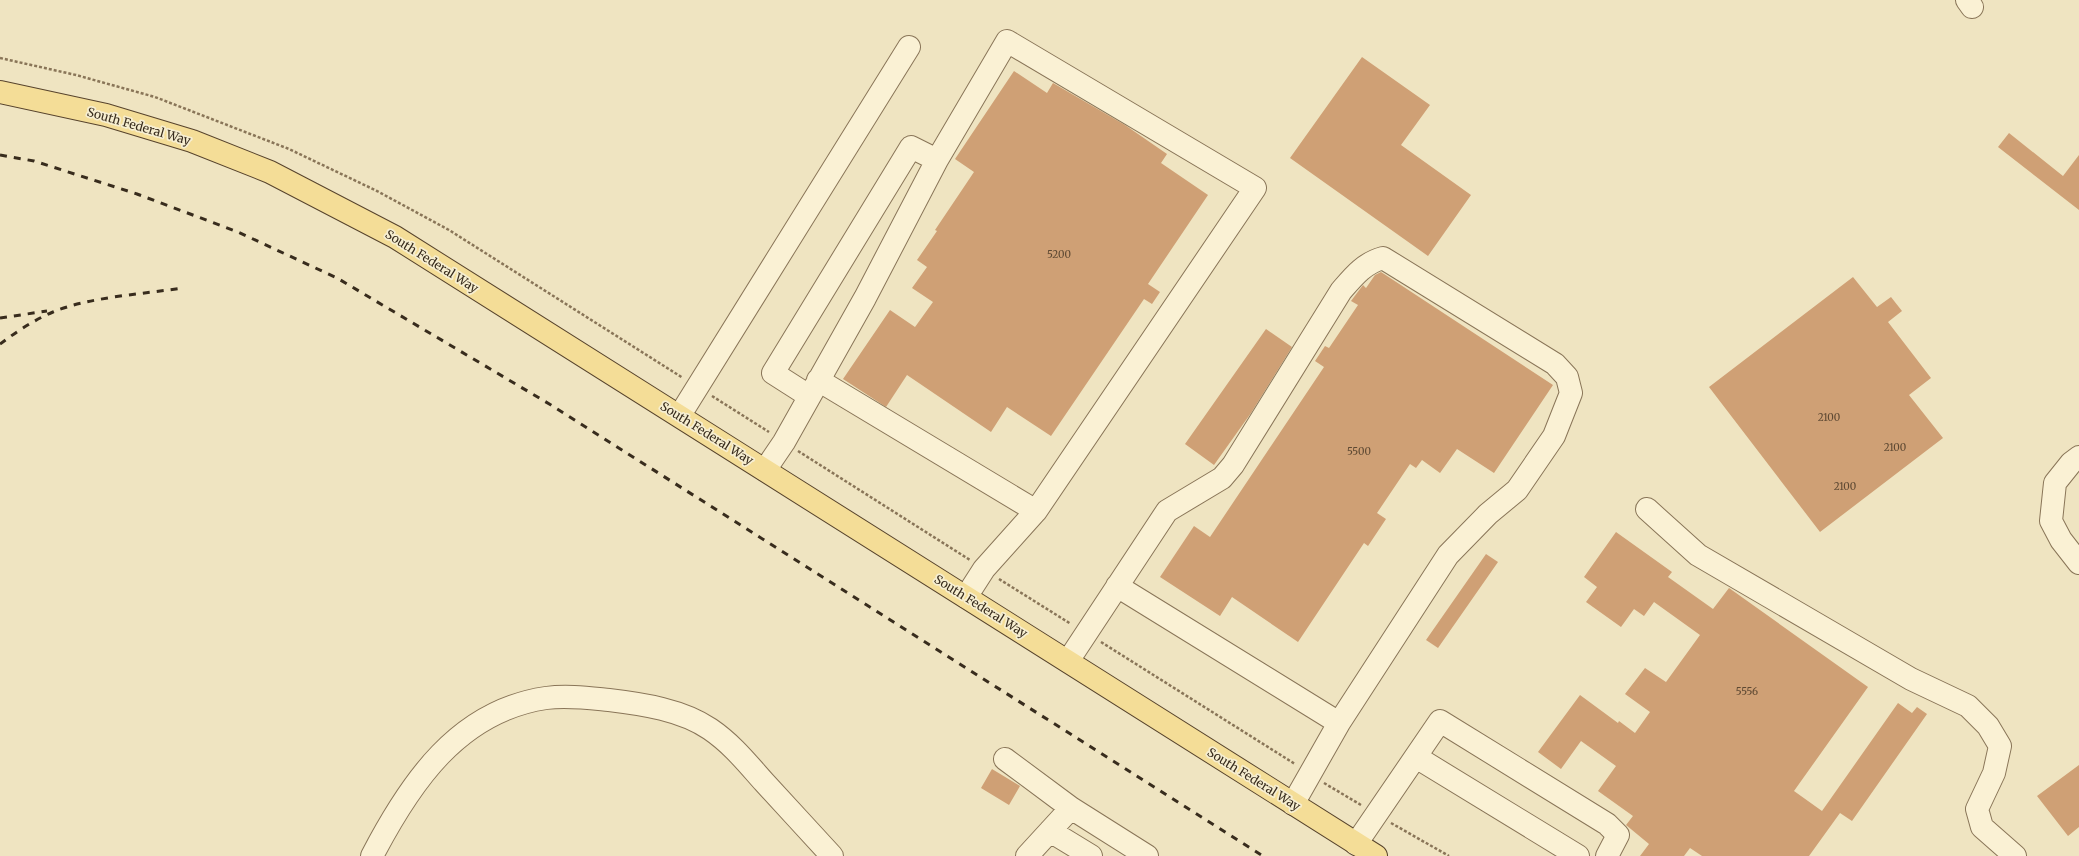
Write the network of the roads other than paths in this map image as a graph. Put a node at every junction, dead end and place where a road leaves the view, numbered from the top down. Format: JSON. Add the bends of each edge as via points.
{"nodes":[{"id":1,"x":909,"y":47,"type":"dead end"},
{"id":2,"x":0,"y":92,"type":"edge"},
{"id":3,"x":937,"y":160,"type":"junction"},
{"id":4,"x":813,"y":388,"type":"junction"},
{"id":5,"x":680,"y":416,"type":"junction"},
{"id":6,"x":2079,"y":457,"type":"edge"},
{"id":7,"x":766,"y":470,"type":"junction"},
{"id":8,"x":1647,"y":509,"type":"dead end"},
{"id":9,"x":1036,"y":511,"type":"junction"},
{"id":10,"x":2079,"y":563,"type":"edge"},
{"id":11,"x":1117,"y":586,"type":"junction"},
{"id":12,"x":966,"y":597,"type":"junction"},
{"id":13,"x":1068,"y":661,"type":"junction"},
{"id":14,"x":1338,"y":723,"type":"junction"},
{"id":15,"x":1416,"y":757,"type":"junction"},
{"id":16,"x":1005,"y":758,"type":"dead end"},
{"id":17,"x":1293,"y":804,"type":"junction"},
{"id":18,"x":1071,"y":808,"type":"junction"},
{"id":19,"x":1050,"y":831,"type":"junction"},
{"id":20,"x":1356,"y":844,"type":"junction"},
{"id":21,"x":1032,"y":855,"type":"edge"},
{"id":22,"x":372,"y":856,"type":"edge"},
{"id":23,"x":832,"y":856,"type":"edge"},
{"id":24,"x":1091,"y":856,"type":"edge"},
{"id":25,"x":1146,"y":856,"type":"edge"},
{"id":26,"x":1376,"y":856,"type":"edge"},
{"id":27,"x":1578,"y":856,"type":"edge"},
{"id":28,"x":1607,"y":856,"type":"edge"},
{"id":29,"x":2015,"y":856,"type":"edge"}],
"edges":[{"from":1,"to":5,"type":"street"},
{"from":2,"to":5,"type":"main road","name":"South Federal Way","via":[[106,114],[192,141],[270,172],[395,237]]},
{"from":3,"to":4,"type":"street","via":[[865,298]]},
{"from":3,"to":4,"type":"street","via":[[911,146],[773,373]]},
{"from":3,"to":9,"type":"street","via":[[1007,41],[1255,188]]},
{"from":4,"to":7,"type":"street"},
{"from":4,"to":9,"type":"street"},
{"from":5,"to":7,"type":"main road","name":"South Federal Way"},
{"from":6,"to":10,"type":"street","via":[[2055,484],[2051,521],[2061,540]]},
{"from":7,"to":12,"type":"main road","name":"South Federal Way"},
{"from":8,"to":29,"type":"street","via":[[1698,555],[1910,680],[1968,706],[1988,726],[2000,746],[1994,773],[1977,809],[1982,827]]},
{"from":9,"to":12,"type":"street","via":[[984,569]]},
{"from":11,"to":13,"type":"street"},
{"from":11,"to":14,"type":"street"},
{"from":11,"to":14,"type":"street","via":[[1167,511],[1222,478],[1233,465],[1341,291],[1372,261],[1382,258],[1555,364],[1567,377],[1571,393],[1554,436],[1517,490],[1488,514],[1448,555]]},
{"from":12,"to":13,"type":"main road","name":"South Federal Way"},
{"from":13,"to":17,"type":"main road","name":"South Federal Way"},
{"from":14,"to":17,"type":"street"},
{"from":15,"to":20,"type":"street"},
{"from":15,"to":27,"type":"street"},
{"from":15,"to":28,"type":"street","via":[[1440,721],[1607,824],[1618,835]]},
{"from":16,"to":18,"type":"street"},
{"from":17,"to":20,"type":"main road","name":"South Federal Way"},
{"from":18,"to":19,"type":"street"},
{"from":18,"to":25,"type":"street"},
{"from":19,"to":21,"type":"street"},
{"from":19,"to":24,"type":"street"},
{"from":20,"to":26,"type":"main road","name":"South Federal Way"},
{"from":22,"to":23,"type":"street","via":[[390,821],[427,768],[452,742],[480,721],[513,705],[547,698],[579,697],[634,703],[683,715],[710,729],[732,746]]}]}
